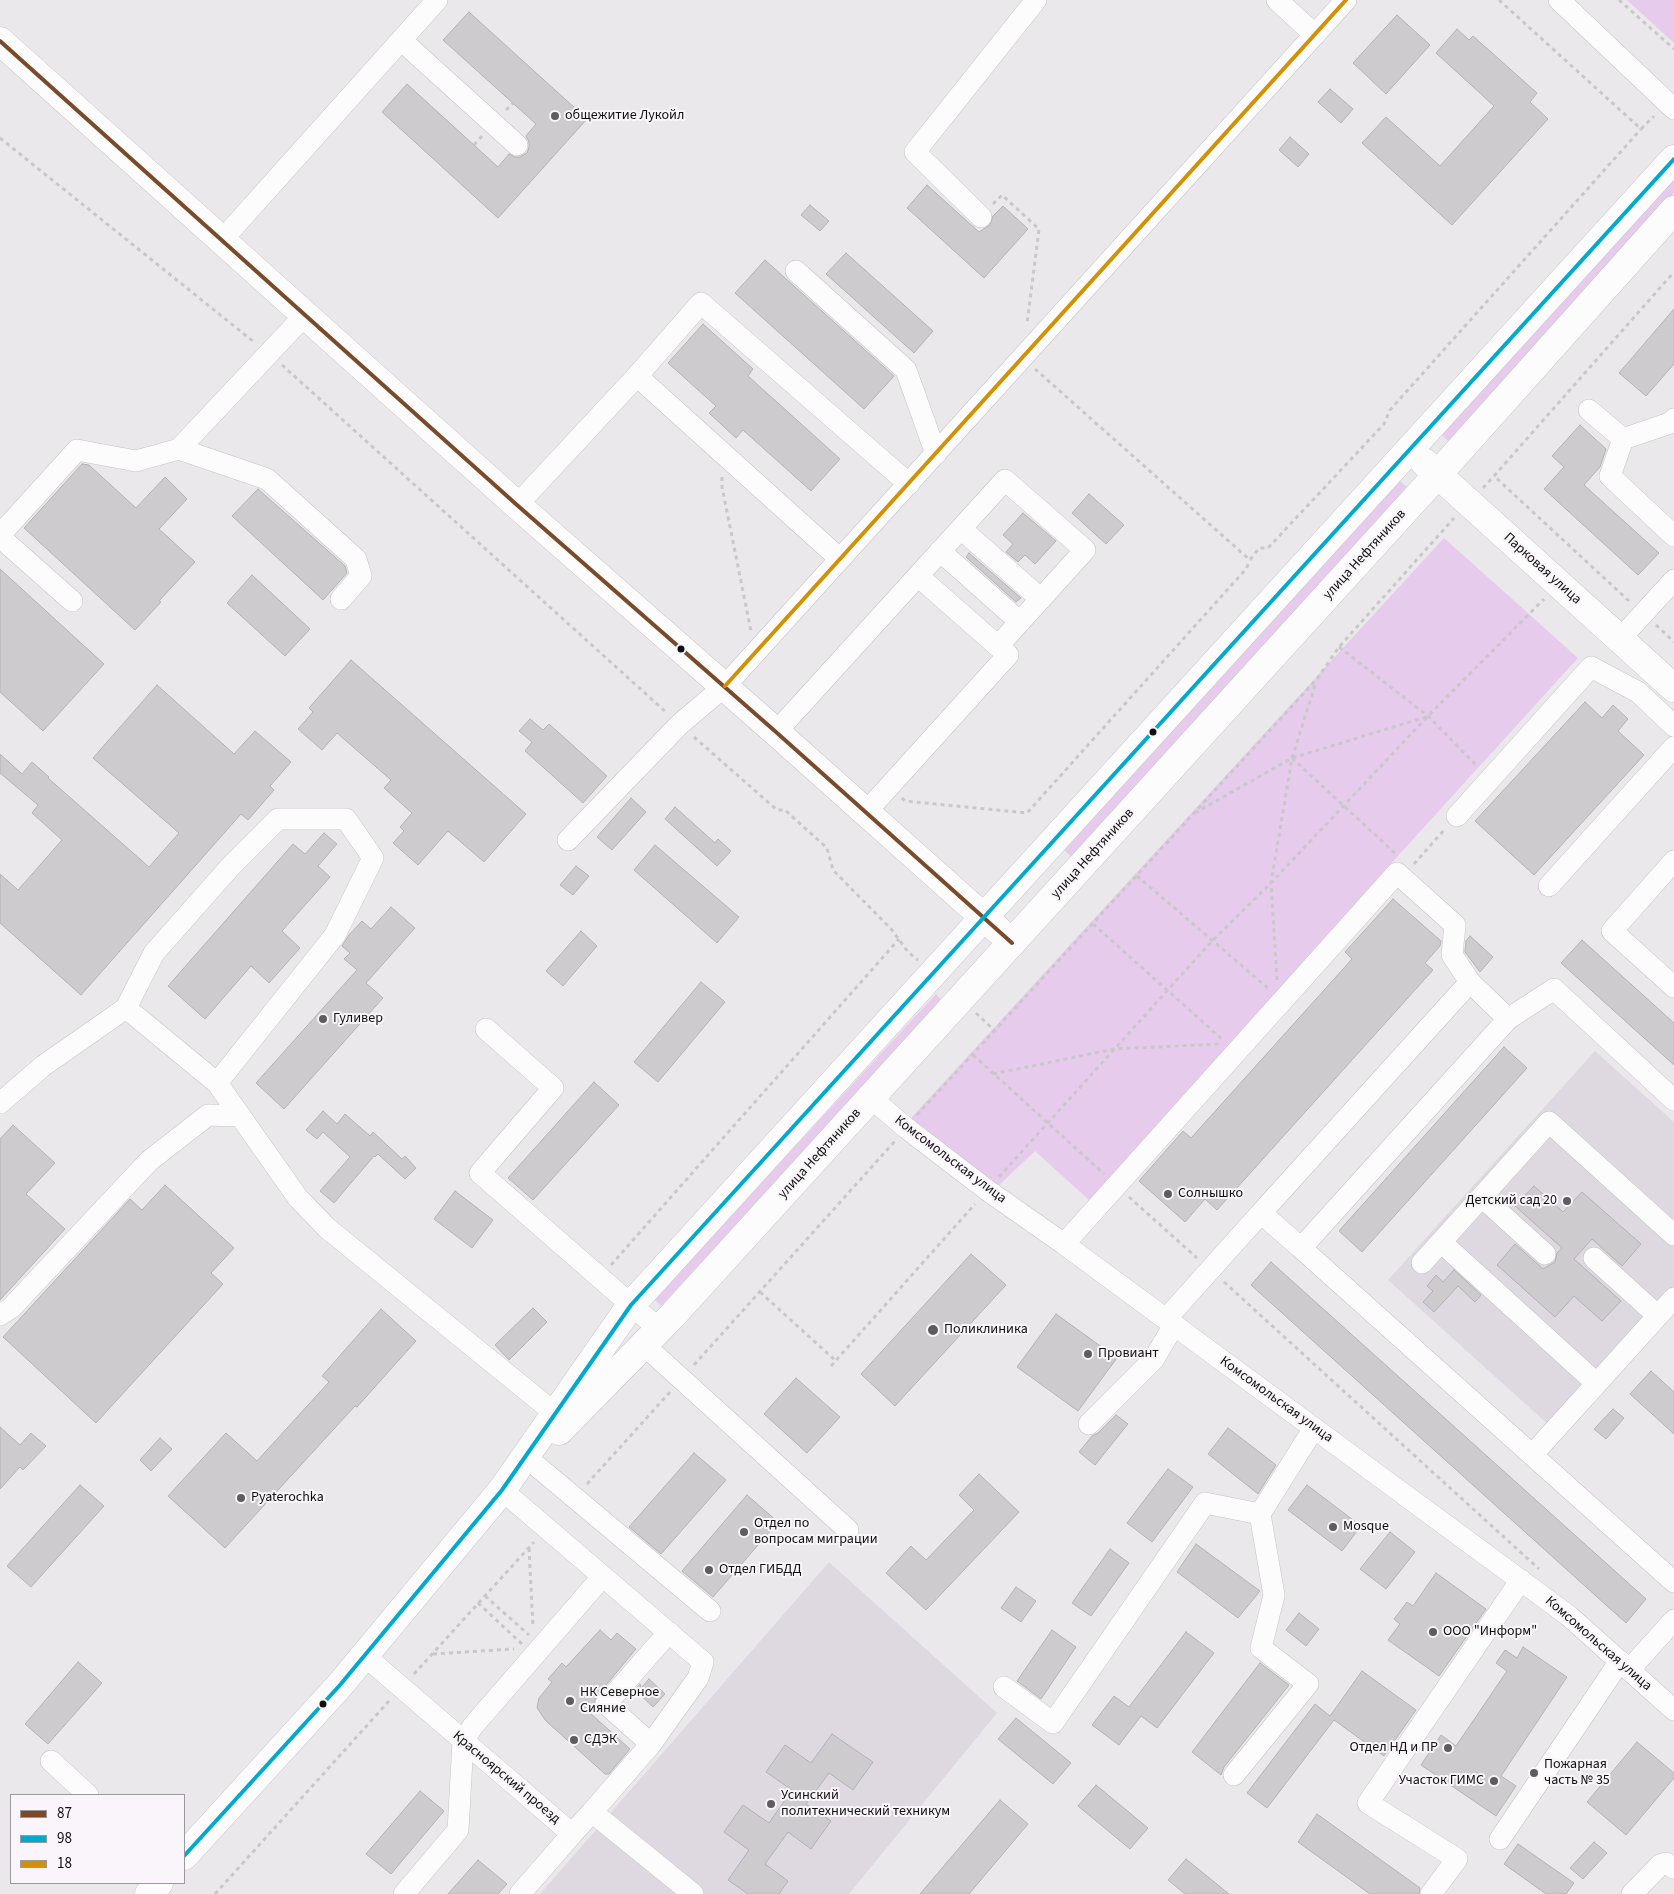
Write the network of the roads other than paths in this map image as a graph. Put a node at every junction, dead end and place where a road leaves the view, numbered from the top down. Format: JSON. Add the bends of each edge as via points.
{"nodes":[{"id":1,"x":437,"y":0,"type":"edge"},
{"id":2,"x":1036,"y":0,"type":"edge"},
{"id":3,"x":1277,"y":0,"type":"edge"},
{"id":4,"x":1346,"y":0,"type":"edge"},
{"id":5,"x":1559,"y":0,"type":"edge"},
{"id":6,"x":1315,"y":35,"type":"junction"},
{"id":7,"x":401,"y":40,"type":"junction"},
{"id":8,"x":0,"y":41,"type":"edge"},
{"id":9,"x":1670,"y":106,"type":"edge"},
{"id":10,"x":517,"y":145,"type":"dead end"},
{"id":11,"x":1674,"y":160,"type":"edge"},
{"id":12,"x":1674,"y":210,"type":"edge"},
{"id":13,"x":981,"y":217,"type":"road end"},
{"id":14,"x":222,"y":240,"type":"junction"},
{"id":15,"x":796,"y":270,"type":"dead end"},
{"id":16,"x":305,"y":316,"type":"junction"},
{"id":17,"x":637,"y":376,"type":"junction"},
{"id":18,"x":1589,"y":410,"type":"dead end"},
{"id":19,"x":1674,"y":419,"type":"edge"},
{"id":20,"x":1623,"y":439,"type":"junction"},
{"id":21,"x":179,"y":449,"type":"junction"},
{"id":22,"x":1410,"y":449,"type":"junction"},
{"id":23,"x":936,"y":454,"type":"junction"},
{"id":24,"x":1438,"y":474,"type":"junction"},
{"id":25,"x":908,"y":484,"type":"junction"},
{"id":26,"x":517,"y":505,"type":"junction"},
{"id":27,"x":961,"y":529,"type":"junction"},
{"id":28,"x":0,"y":536,"type":"edge"},
{"id":29,"x":1674,"y":536,"type":"edge"},
{"id":30,"x":940,"y":552,"type":"junction"},
{"id":31,"x":840,"y":559,"type":"junction"},
{"id":32,"x":918,"y":576,"type":"junction"},
{"id":33,"x":1674,"y":580,"type":"edge"},
{"id":34,"x":341,"y":599,"type":"dead end"},
{"id":35,"x":1041,"y":599,"type":"junction"},
{"id":36,"x":72,"y":601,"type":"dead end"},
{"id":37,"x":1020,"y":622,"type":"junction"},
{"id":38,"x":1620,"y":639,"type":"junction"},
{"id":39,"x":998,"y":646,"type":"junction"},
{"id":40,"x":724,"y":686,"type":"junction"},
{"id":41,"x":1674,"y":688,"type":"edge"},
{"id":42,"x":1674,"y":726,"type":"edge"},
{"id":43,"x":776,"y":732,"type":"junction"},
{"id":44,"x":1674,"y":747,"type":"edge"},
{"id":45,"x":866,"y":812,"type":"junction"},
{"id":46,"x":1457,"y":816,"type":"road end"},
{"id":47,"x":568,"y":840,"type":"dead end"},
{"id":48,"x":1674,"y":861,"type":"edge"},
{"id":49,"x":1549,"y":886,"type":"dead end"},
{"id":50,"x":984,"y":918,"type":"junction"},
{"id":51,"x":1012,"y":943,"type":"junction"},
{"id":52,"x":1470,"y":982,"type":"junction"},
{"id":53,"x":1674,"y":987,"type":"edge"},
{"id":54,"x":126,"y":1008,"type":"junction"},
{"id":55,"x":1508,"y":1019,"type":"junction"},
{"id":56,"x":486,"y":1029,"type":"dead end"},
{"id":57,"x":217,"y":1082,"type":"junction"},
{"id":58,"x":871,"y":1098,"type":"junction"},
{"id":59,"x":1674,"y":1100,"type":"edge"},
{"id":60,"x":0,"y":1103,"type":"edge"},
{"id":61,"x":240,"y":1116,"type":"junction"},
{"id":62,"x":1482,"y":1197,"type":"junction"},
{"id":63,"x":1260,"y":1213,"type":"junction"},
{"id":64,"x":1674,"y":1235,"type":"edge"},
{"id":65,"x":1441,"y":1242,"type":"junction"},
{"id":66,"x":1064,"y":1244,"type":"junction"},
{"id":67,"x":1301,"y":1248,"type":"junction"},
{"id":68,"x":1545,"y":1254,"type":"dead end"},
{"id":69,"x":1594,"y":1258,"type":"dead end"},
{"id":70,"x":1422,"y":1263,"type":"dead end"},
{"id":71,"x":1674,"y":1298,"type":"edge"},
{"id":72,"x":631,"y":1305,"type":"junction"},
{"id":73,"x":0,"y":1315,"type":"edge"},
{"id":74,"x":1658,"y":1316,"type":"junction"},
{"id":75,"x":1170,"y":1322,"type":"junction"},
{"id":76,"x":652,"y":1338,"type":"junction"},
{"id":77,"x":1596,"y":1383,"type":"junction"},
{"id":78,"x":561,"y":1418,"type":"junction"},
{"id":79,"x":1089,"y":1424,"type":"dead end"},
{"id":80,"x":1314,"y":1428,"type":"junction"},
{"id":81,"x":1532,"y":1455,"type":"junction"},
{"id":82,"x":528,"y":1458,"type":"junction"},
{"id":83,"x":502,"y":1490,"type":"junction"},
{"id":84,"x":1260,"y":1514,"type":"junction"},
{"id":85,"x":848,"y":1530,"type":"dead end"},
{"id":86,"x":603,"y":1576,"type":"junction"},
{"id":87,"x":1521,"y":1580,"type":"junction"},
{"id":88,"x":1674,"y":1582,"type":"edge"},
{"id":89,"x":710,"y":1611,"type":"dead end"},
{"id":90,"x":1674,"y":1620,"type":"edge"},
{"id":91,"x":669,"y":1632,"type":"junction"},
{"id":92,"x":365,"y":1656,"type":"junction"},
{"id":93,"x":1625,"y":1666,"type":"junction"},
{"id":94,"x":1004,"y":1687,"type":"dead end"},
{"id":95,"x":1674,"y":1710,"type":"edge"},
{"id":96,"x":463,"y":1742,"type":"junction"},
{"id":97,"x":651,"y":1744,"type":"junction"},
{"id":98,"x":51,"y":1761,"type":"dead end"},
{"id":99,"x":1234,"y":1775,"type":"dead end"},
{"id":100,"x":87,"y":1794,"type":"edge"},
{"id":101,"x":592,"y":1812,"type":"junction"},
{"id":102,"x":572,"y":1834,"type":"junction"},
{"id":103,"x":1500,"y":1840,"type":"dead end"},
{"id":104,"x":185,"y":1855,"type":"edge"},
{"id":105,"x":1674,"y":1868,"type":"edge"},
{"id":106,"x":159,"y":1884,"type":"edge"},
{"id":107,"x":149,"y":1894,"type":"edge"},
{"id":108,"x":404,"y":1894,"type":"edge"},
{"id":109,"x":520,"y":1894,"type":"edge"},
{"id":110,"x":694,"y":1894,"type":"edge"},
{"id":111,"x":1431,"y":1894,"type":"edge"},
{"id":112,"x":1632,"y":1894,"type":"edge"}],
"edges":[{"from":1,"to":7,"type":"street"},
{"from":2,"to":13,"type":"street","via":[[915,152]]},
{"from":3,"to":6,"type":"street"},
{"from":4,"to":6,"type":"street"},
{"from":5,"to":9,"type":"street"},
{"from":6,"to":23,"type":"street"},
{"from":7,"to":10,"type":"street"},
{"from":7,"to":14,"type":"street"},
{"from":8,"to":14,"type":"main road"},
{"from":11,"to":22,"type":"main road","name":"улица Нефтяников"},
{"from":12,"to":24,"type":"main road","name":"улица Нефтяников"},
{"from":14,"to":16,"type":"main road"},
{"from":15,"to":23,"type":"street","via":[[906,370]]},
{"from":16,"to":21,"type":"street"},
{"from":16,"to":26,"type":"main road"},
{"from":17,"to":25,"type":"street","via":[[701,303]]},
{"from":17,"to":26,"type":"street"},
{"from":17,"to":31,"type":"street"},
{"from":18,"to":20,"type":"street"},
{"from":19,"to":20,"type":"street","via":[[1670,424]]},
{"from":20,"to":29,"type":"street","via":[[1610,476]]},
{"from":21,"to":28,"type":"street","via":[[136,461],[77,450]]},
{"from":21,"to":34,"type":"street","via":[[267,479],[356,559],[361,576]]},
{"from":22,"to":24,"type":"main road","name":"Парковая улица"},
{"from":22,"to":50,"type":"main road","name":"улица Нефтяников"},
{"from":23,"to":25,"type":"street"},
{"from":24,"to":38,"type":"main road","name":"Парковая улица"},
{"from":24,"to":51,"type":"main road","name":"улица Нефтяников"},
{"from":25,"to":31,"type":"street"},
{"from":26,"to":40,"type":"main road"},
{"from":27,"to":30,"type":"street"},
{"from":27,"to":35,"type":"street"},
{"from":27,"to":35,"type":"street","via":[[1006,480],[1085,550]]},
{"from":28,"to":36,"type":"street"},
{"from":30,"to":32,"type":"street"},
{"from":30,"to":37,"type":"street"},
{"from":31,"to":40,"type":"street"},
{"from":32,"to":39,"type":"street"},
{"from":32,"to":43,"type":"street"},
{"from":33,"to":38,"type":"street"},
{"from":35,"to":37,"type":"street"},
{"from":37,"to":39,"type":"street"},
{"from":38,"to":41,"type":"main road","name":"Парковая улица"},
{"from":39,"to":45,"type":"street","via":[[1008,655]]},
{"from":40,"to":43,"type":"main road"},
{"from":40,"to":47,"type":"street","via":[[680,724]]},
{"from":42,"to":46,"type":"street","via":[[1638,692],[1591,667]]},
{"from":43,"to":45,"type":"main road"},
{"from":44,"to":49,"type":"street"},
{"from":45,"to":50,"type":"main road"},
{"from":48,"to":53,"type":"street","via":[[1612,931]]},
{"from":50,"to":51,"type":"main road"},
{"from":50,"to":72,"type":"main road","name":"улица Нефтяников"},
{"from":51,"to":58,"type":"main road","name":"улица Нефтяников"},
{"from":52,"to":55,"type":"street"},
{"from":52,"to":63,"type":"street"},
{"from":52,"to":66,"type":"street","via":[[1452,955],[1455,926],[1406,872],[1397,873],[1277,1002]]},
{"from":54,"to":57,"type":"street"},
{"from":54,"to":57,"type":"street","via":[[154,953],[230,867],[278,819],[346,820],[373,858],[335,935]]},
{"from":54,"to":60,"type":"street","via":[[43,1066]]},
{"from":55,"to":59,"type":"street","via":[[1554,990]]},
{"from":55,"to":67,"type":"street"},
{"from":56,"to":72,"type":"street","via":[[553,1088],[480,1174]]},
{"from":57,"to":61,"type":"street"},
{"from":58,"to":66,"type":"street","name":"Комсомольская улица","via":[[905,1128]]},
{"from":58,"to":76,"type":"main road","name":"улица Нефтяников"},
{"from":61,"to":73,"type":"street","via":[[208,1115],[148,1161],[11,1308]]},
{"from":61,"to":78,"type":"street","via":[[298,1198],[327,1228]]},
{"from":62,"to":64,"type":"street","via":[[1549,1122]]},
{"from":62,"to":65,"type":"street"},
{"from":62,"to":68,"type":"street"},
{"from":63,"to":67,"type":"street"},
{"from":63,"to":75,"type":"street"},
{"from":65,"to":70,"type":"street"},
{"from":65,"to":77,"type":"street"},
{"from":66,"to":75,"type":"street","name":"Комсомольская улица"},
{"from":67,"to":81,"type":"street"},
{"from":69,"to":74,"type":"street"},
{"from":71,"to":74,"type":"street"},
{"from":72,"to":76,"type":"street"},
{"from":72,"to":78,"type":"main road","name":"улица Нефтяников"},
{"from":74,"to":77,"type":"street"},
{"from":75,"to":79,"type":"street","via":[[1154,1359]]},
{"from":75,"to":80,"type":"street","name":"Комсомольская улица"},
{"from":76,"to":78,"type":"main road","name":"улица Нефтяников"},
{"from":76,"to":85,"type":"street","via":[[682,1379]]},
{"from":77,"to":81,"type":"street"},
{"from":78,"to":82,"type":"main road","name":"улица Нефтяников"},
{"from":80,"to":84,"type":"street"},
{"from":80,"to":87,"type":"street","name":"Комсомольская улица"},
{"from":81,"to":88,"type":"street"},
{"from":82,"to":83,"type":"main road","name":"улица Нефтяников"},
{"from":82,"to":89,"type":"street"},
{"from":83,"to":86,"type":"street"},
{"from":83,"to":92,"type":"main road","name":"улица Нефтяников"},
{"from":84,"to":94,"type":"street","via":[[1205,1503],[1053,1723]]},
{"from":84,"to":99,"type":"street","via":[[1274,1595],[1261,1648],[1308,1684]]},
{"from":86,"to":91,"type":"street"},
{"from":86,"to":96,"type":"street","via":[[473,1726]]},
{"from":87,"to":93,"type":"street","name":"Комсомольская улица","via":[[1569,1616]]},
{"from":87,"to":111,"type":"street","via":[[1368,1803],[1456,1859]]},
{"from":90,"to":93,"type":"street"},
{"from":91,"to":97,"type":"street","name":"Красноярский проезд","via":[[703,1662],[698,1678]]},
{"from":91,"to":97,"type":"street","via":[[606,1704]]},
{"from":92,"to":96,"type":"street","name":"Красноярский проезд"},
{"from":92,"to":104,"type":"main road","name":"улица Нефтяников"},
{"from":93,"to":95,"type":"street","name":"Комсомольская улица"},
{"from":93,"to":103,"type":"street"},
{"from":96,"to":102,"type":"street","name":"Красноярский проезд"},
{"from":96,"to":108,"type":"street","via":[[458,1830]]},
{"from":97,"to":101,"type":"street","name":"Красноярский проезд"},
{"from":98,"to":100,"type":"street"},
{"from":101,"to":102,"type":"street","name":"Красноярский проезд"},
{"from":101,"to":110,"type":"street"},
{"from":102,"to":109,"type":"street"},
{"from":105,"to":112,"type":"street","via":[[1666,1863],[1660,1865]]},
{"from":106,"to":107,"type":"main road"}]}
